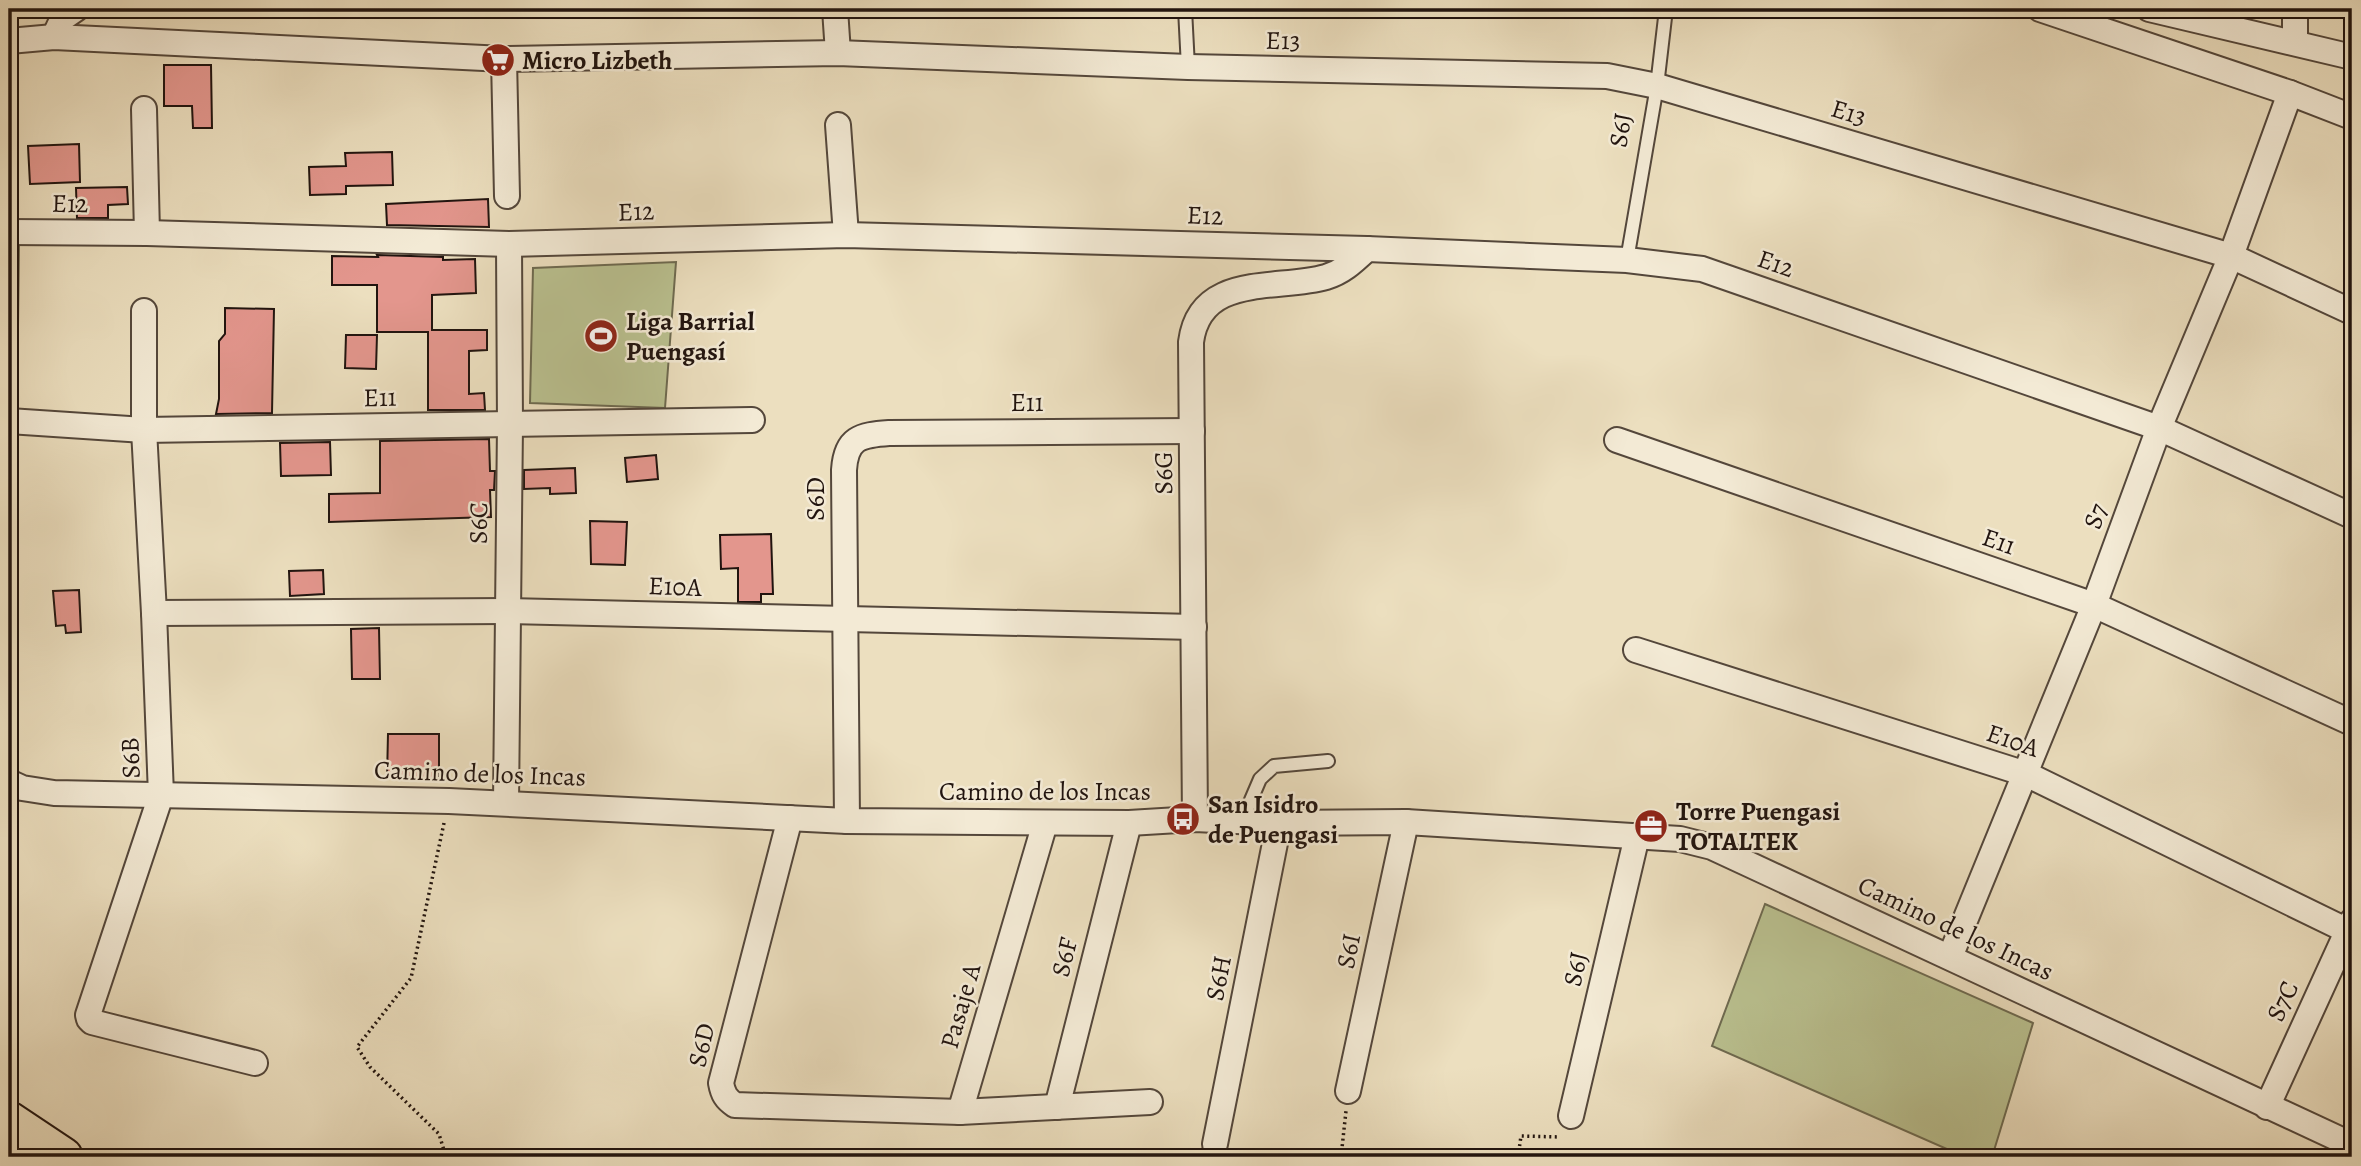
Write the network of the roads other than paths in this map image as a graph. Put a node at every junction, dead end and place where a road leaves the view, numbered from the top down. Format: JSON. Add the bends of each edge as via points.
{"nodes":[{"id":1,"x":76,"y":9,"type":"edge"},
{"id":2,"x":835,"y":9,"type":"edge"},
{"id":3,"x":1185,"y":9,"type":"edge"},
{"id":4,"x":1665,"y":9,"type":"edge"},
{"id":5,"x":2040,"y":9,"type":"edge"},
{"id":6,"x":2149,"y":9,"type":"edge"},
{"id":7,"x":2295,"y":9,"type":"edge"},
{"id":8,"x":54,"y":37,"type":"junction"},
{"id":9,"x":9,"y":41,"type":"edge"},
{"id":10,"x":2295,"y":42,"type":"junction"},
{"id":11,"x":838,"y":53,"type":"junction"},
{"id":12,"x":2352,"y":57,"type":"edge"},
{"id":13,"x":504,"y":59,"type":"junction"},
{"id":14,"x":1188,"y":67,"type":"junction"},
{"id":15,"x":1657,"y":86,"type":"junction"},
{"id":16,"x":2290,"y":93,"type":"junction"},
{"id":17,"x":144,"y":109,"type":"dead end"},
{"id":18,"x":2352,"y":117,"type":"edge"},
{"id":19,"x":838,"y":125,"type":"dead end"},
{"id":20,"x":507,"y":196,"type":"dead end"},
{"id":21,"x":9,"y":232,"type":"edge"},
{"id":22,"x":147,"y":233,"type":"junction"},
{"id":23,"x":846,"y":235,"type":"junction"},
{"id":24,"x":509,"y":244,"type":"junction"},
{"id":25,"x":1367,"y":249,"type":"junction"},
{"id":26,"x":2231,"y":257,"type":"junction"},
{"id":27,"x":1627,"y":260,"type":"junction"},
{"id":28,"x":144,"y":311,"type":"dead end"},
{"id":29,"x":2352,"y":312,"type":"edge"},
{"id":30,"x":752,"y":420,"type":"dead end"},
{"id":31,"x":9,"y":421,"type":"edge"},
{"id":32,"x":510,"y":425,"type":"junction"},
{"id":33,"x":2159,"y":428,"type":"junction"},
{"id":34,"x":144,"y":430,"type":"junction"},
{"id":35,"x":1192,"y":431,"type":"junction"},
{"id":36,"x":863,"y":436,"type":"joint"},
{"id":37,"x":1617,"y":440,"type":"dead end"},
{"id":38,"x":2352,"y":516,"type":"edge"},
{"id":39,"x":2094,"y":605,"type":"junction"},
{"id":40,"x":507,"y":611,"type":"junction"},
{"id":41,"x":155,"y":613,"type":"junction"},
{"id":42,"x":846,"y":620,"type":"junction"},
{"id":43,"x":1194,"y":628,"type":"junction"},
{"id":44,"x":1636,"y":650,"type":"dead end"},
{"id":45,"x":2352,"y":723,"type":"edge"},
{"id":46,"x":1328,"y":761,"type":"dead end"},
{"id":47,"x":2026,"y":774,"type":"junction"},
{"id":48,"x":9,"y":782,"type":"edge"},
{"id":49,"x":161,"y":795,"type":"junction"},
{"id":50,"x":506,"y":803,"type":"junction"},
{"id":51,"x":790,"y":818,"type":"junction"},
{"id":52,"x":1195,"y":819,"type":"junction"},
{"id":53,"x":847,"y":821,"type":"junction"},
{"id":54,"x":1241,"y":821,"type":"junction"},
{"id":55,"x":1129,"y":822,"type":"junction"},
{"id":56,"x":1406,"y":822,"type":"junction"},
{"id":57,"x":1045,"y":823,"type":"junction"},
{"id":58,"x":1279,"y":823,"type":"junction"},
{"id":59,"x":1637,"y":836,"type":"junction"},
{"id":60,"x":2351,"y":928,"type":"edge"},
{"id":61,"x":1950,"y":957,"type":"junction"},
{"id":62,"x":255,"y":1063,"type":"dead end"},
{"id":63,"x":1348,"y":1091,"type":"road end"},
{"id":64,"x":1150,"y":1102,"type":"dead end"},
{"id":65,"x":1057,"y":1107,"type":"junction"},
{"id":66,"x":2267,"y":1107,"type":"junction"},
{"id":67,"x":960,"y":1112,"type":"junction"},
{"id":68,"x":1571,"y":1116,"type":"road end"},
{"id":69,"x":9,"y":1121,"type":"edge"},
{"id":70,"x":1215,"y":1144,"type":"dead end"},
{"id":71,"x":2352,"y":1145,"type":"edge"},
{"id":72,"x":62,"y":1157,"type":"edge"}],
"edges":[{"from":1,"to":8,"type":"street","via":[[63,18]]},
{"from":2,"to":11,"type":"street"},
{"from":3,"to":14,"type":"lane"},
{"from":4,"to":15,"type":"lane","name":"S6J"},
{"from":5,"to":16,"type":"street"},
{"from":6,"to":10,"type":"street"},
{"from":7,"to":10,"type":"street"},
{"from":8,"to":9,"type":"street","name":"E13"},
{"from":8,"to":13,"type":"street","name":"E13"},
{"from":10,"to":12,"type":"street"},
{"from":11,"to":13,"type":"street","name":"E13"},
{"from":11,"to":14,"type":"street","name":"E13"},
{"from":13,"to":20,"type":"street"},
{"from":14,"to":15,"type":"street","name":"E13","via":[[1606,76]]},
{"from":15,"to":26,"type":"street","name":"E13"},
{"from":15,"to":27,"type":"lane","name":"S6J"},
{"from":16,"to":18,"type":"street"},
{"from":16,"to":26,"type":"street","name":"S7"},
{"from":17,"to":22,"type":"street"},
{"from":19,"to":23,"type":"street"},
{"from":21,"to":22,"type":"street","name":"E12"},
{"from":22,"to":24,"type":"street","name":"E12"},
{"from":23,"to":24,"type":"street","name":"E12"},
{"from":23,"to":25,"type":"street","name":"E12"},
{"from":24,"to":32,"type":"street","name":"S6C"},
{"from":25,"to":27,"type":"street","name":"E12"},
{"from":25,"to":35,"type":"street","name":"S6G","via":[[1336,274],[1232,291],[1204,308],[1191,342]]},
{"from":26,"to":29,"type":"street","name":"E13"},
{"from":26,"to":33,"type":"street","name":"S7"},
{"from":27,"to":33,"type":"street","name":"E12","via":[[1702,268]]},
{"from":28,"to":34,"type":"street","name":"S6B"},
{"from":30,"to":32,"type":"street","name":"E11"},
{"from":31,"to":34,"type":"street","name":"E11"},
{"from":32,"to":34,"type":"street","name":"E11"},
{"from":32,"to":40,"type":"street","name":"S6C"},
{"from":33,"to":38,"type":"street","name":"E12"},
{"from":33,"to":39,"type":"street","name":"S7"},
{"from":34,"to":41,"type":"street","name":"S6B"},
{"from":35,"to":36,"type":"street","name":"E11"},
{"from":35,"to":43,"type":"street","name":"S6G"},
{"from":36,"to":42,"type":"street","name":"S6D","via":[[845,457]]},
{"from":37,"to":39,"type":"street","name":"E11"},
{"from":39,"to":45,"type":"street","name":"E11"},
{"from":39,"to":47,"type":"street","name":"S7"},
{"from":40,"to":41,"type":"street","name":"E10A"},
{"from":40,"to":42,"type":"street","name":"E10A"},
{"from":40,"to":50,"type":"street","name":"S6C"},
{"from":41,"to":49,"type":"street","name":"S6B"},
{"from":42,"to":43,"type":"street","name":"E10A"},
{"from":42,"to":53,"type":"street","name":"S6D"},
{"from":43,"to":52,"type":"street","name":"S6G"},
{"from":44,"to":47,"type":"street","name":"E10A"},
{"from":46,"to":54,"type":"lane","via":[[1274,766],[1260,779]]},
{"from":47,"to":60,"type":"street","name":"E10A"},
{"from":47,"to":61,"type":"street","name":"S7"},
{"from":48,"to":49,"type":"street","name":"Camino de los Incas","via":[[54,793]]},
{"from":49,"to":50,"type":"street","name":"Camino de los Incas"},
{"from":49,"to":62,"type":"street","name":"S6B","via":[[89,1019]]},
{"from":50,"to":51,"type":"street","name":"Camino de los Incas"},
{"from":51,"to":53,"type":"street","name":"Camino de los Incas"},
{"from":51,"to":67,"type":"street","name":"S6D","via":[[721,1083],[723,1093],[735,1105]]},
{"from":52,"to":54,"type":"street","name":"Camino de los Incas"},
{"from":52,"to":55,"type":"street","name":"Camino de los Incas"},
{"from":53,"to":57,"type":"street","name":"Camino de los Incas"},
{"from":54,"to":58,"type":"street","name":"Camino de los Incas"},
{"from":55,"to":57,"type":"street","name":"Camino de los Incas"},
{"from":55,"to":65,"type":"street","name":"S6F"},
{"from":56,"to":58,"type":"street","name":"Camino de los Incas"},
{"from":56,"to":59,"type":"street","name":"Camino de los Incas"},
{"from":56,"to":63,"type":"street","name":"S6I"},
{"from":57,"to":67,"type":"street","name":"Pasaje A"},
{"from":58,"to":70,"type":"street","name":"S6H"},
{"from":59,"to":61,"type":"street","name":"Camino de los Incas","via":[[1712,847]]},
{"from":59,"to":68,"type":"street","name":"S6J"},
{"from":60,"to":66,"type":"street","name":"S7C"},
{"from":61,"to":66,"type":"street","name":"Camino de los Incas"},
{"from":64,"to":65,"type":"street"},
{"from":65,"to":67,"type":"street"},
{"from":66,"to":71,"type":"street","name":"Camino de los Incas"},
{"from":69,"to":72,"type":"highway"}]}
